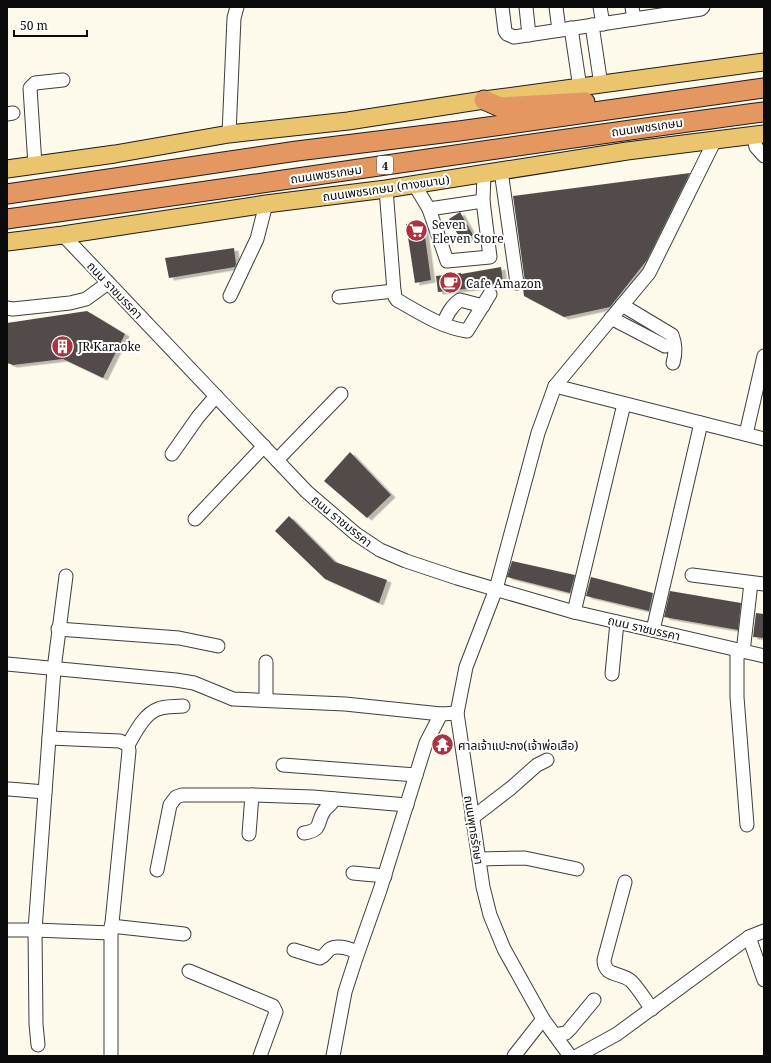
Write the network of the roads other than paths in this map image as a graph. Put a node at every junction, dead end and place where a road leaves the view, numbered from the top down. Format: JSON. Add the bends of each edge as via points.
{"nodes":[{"id":1,"x":237,"y":7,"type":"edge"},
{"id":2,"x":502,"y":7,"type":"edge"},
{"id":3,"x":526,"y":7,"type":"edge"},
{"id":4,"x":556,"y":7,"type":"edge"},
{"id":5,"x":600,"y":7,"type":"edge"},
{"id":6,"x":703,"y":7,"type":"edge"},
{"id":7,"x":686,"y":9,"type":"edge"},
{"id":8,"x":661,"y":11,"type":"edge"},
{"id":9,"x":633,"y":13,"type":"edge"},
{"id":10,"x":597,"y":24,"type":"junction"},
{"id":11,"x":565,"y":29,"type":"junction"},
{"id":12,"x":529,"y":35,"type":"junction"},
{"id":13,"x":764,"y":62,"type":"edge"},
{"id":14,"x":63,"y":80,"type":"dead end"},
{"id":15,"x":601,"y":85,"type":"junction"},
{"id":16,"x":580,"y":88,"type":"junction"},
{"id":17,"x":764,"y":88,"type":"edge"},
{"id":18,"x":484,"y":100,"type":"junction"},
{"id":19,"x":650,"y":104,"type":"junction"},
{"id":20,"x":764,"y":112,"type":"edge"},
{"id":21,"x":229,"y":134,"type":"junction"},
{"id":22,"x":759,"y":134,"type":"edge"},
{"id":23,"x":715,"y":140,"type":"junction"},
{"id":24,"x":764,"y":156,"type":"edge"},
{"id":25,"x":35,"y":165,"type":"junction"},
{"id":26,"x":7,"y":170,"type":"edge"},
{"id":27,"x":501,"y":171,"type":"junction"},
{"id":28,"x":484,"y":174,"type":"junction"},
{"id":29,"x":414,"y":184,"type":"junction"},
{"id":30,"x":386,"y":189,"type":"junction"},
{"id":31,"x":7,"y":194,"type":"edge"},
{"id":32,"x":483,"y":201,"type":"junction"},
{"id":33,"x":266,"y":204,"type":"junction"},
{"id":34,"x":429,"y":209,"type":"junction"},
{"id":35,"x":7,"y":219,"type":"edge"},
{"id":36,"x":63,"y":235,"type":"junction"},
{"id":37,"x":7,"y":242,"type":"edge"},
{"id":38,"x":108,"y":283,"type":"junction"},
{"id":39,"x":517,"y":283,"type":"dead end"},
{"id":40,"x":394,"y":291,"type":"junction"},
{"id":41,"x":490,"y":294,"type":"dead end"},
{"id":42,"x":230,"y":296,"type":"dead end"},
{"id":43,"x":339,"y":297,"type":"dead end"},
{"id":44,"x":622,"y":305,"type":"junction"},
{"id":45,"x":483,"y":306,"type":"junction"},
{"id":46,"x":7,"y":308,"type":"edge"},
{"id":47,"x":611,"y":318,"type":"junction"},
{"id":48,"x":443,"y":324,"type":"junction"},
{"id":49,"x":665,"y":346,"type":"dead end"},
{"id":50,"x":764,"y":356,"type":"edge"},
{"id":51,"x":673,"y":363,"type":"dead end"},
{"id":52,"x":555,"y":386,"type":"junction"},
{"id":53,"x":341,"y":394,"type":"dead end"},
{"id":54,"x":216,"y":396,"type":"junction"},
{"id":55,"x":624,"y":404,"type":"junction"},
{"id":56,"x":701,"y":423,"type":"junction"},
{"id":57,"x":746,"y":434,"type":"junction"},
{"id":58,"x":764,"y":439,"type":"edge"},
{"id":59,"x":264,"y":446,"type":"junction"},
{"id":60,"x":172,"y":454,"type":"dead end"},
{"id":61,"x":277,"y":460,"type":"junction"},
{"id":62,"x":195,"y":519,"type":"dead end"},
{"id":63,"x":692,"y":575,"type":"dead end"},
{"id":64,"x":66,"y":576,"type":"dead end"},
{"id":65,"x":758,"y":583,"type":"edge"},
{"id":66,"x":496,"y":589,"type":"junction"},
{"id":67,"x":574,"y":612,"type":"junction"},
{"id":68,"x":617,"y":622,"type":"junction"},
{"id":69,"x":58,"y":629,"type":"junction"},
{"id":70,"x":652,"y":630,"type":"junction"},
{"id":71,"x":218,"y":646,"type":"dead end"},
{"id":72,"x":740,"y":651,"type":"junction"},
{"id":73,"x":764,"y":656,"type":"edge"},
{"id":74,"x":266,"y":662,"type":"dead end"},
{"id":75,"x":7,"y":664,"type":"edge"},
{"id":76,"x":54,"y":669,"type":"junction"},
{"id":77,"x":612,"y":674,"type":"dead end"},
{"id":78,"x":266,"y":700,"type":"junction"},
{"id":79,"x":183,"y":706,"type":"dead end"},
{"id":80,"x":457,"y":713,"type":"junction"},
{"id":81,"x":441,"y":714,"type":"junction"},
{"id":82,"x":49,"y":738,"type":"junction"},
{"id":83,"x":128,"y":745,"type":"junction"},
{"id":84,"x":546,"y":760,"type":"dead end"},
{"id":85,"x":283,"y":765,"type":"dead end"},
{"id":86,"x":416,"y":775,"type":"junction"},
{"id":87,"x":9,"y":789,"type":"dead end"},
{"id":88,"x":45,"y":792,"type":"junction"},
{"id":89,"x":252,"y":796,"type":"junction"},
{"id":90,"x":334,"y":799,"type":"junction"},
{"id":91,"x":407,"y":805,"type":"junction"},
{"id":92,"x":472,"y":818,"type":"junction"},
{"id":93,"x":747,"y":825,"type":"dead end"},
{"id":94,"x":304,"y":833,"type":"dead end"},
{"id":95,"x":249,"y":834,"type":"dead end"},
{"id":96,"x":478,"y":859,"type":"junction"},
{"id":97,"x":577,"y":869,"type":"dead end"},
{"id":98,"x":157,"y":870,"type":"dead end"},
{"id":99,"x":353,"y":873,"type":"dead end"},
{"id":100,"x":385,"y":876,"type":"junction"},
{"id":101,"x":625,"y":882,"type":"dead end"},
{"id":102,"x":7,"y":930,"type":"edge"},
{"id":103,"x":36,"y":930,"type":"junction"},
{"id":104,"x":111,"y":930,"type":"junction"},
{"id":105,"x":764,"y":931,"type":"edge"},
{"id":106,"x":184,"y":934,"type":"dead end"},
{"id":107,"x":749,"y":937,"type":"junction"},
{"id":108,"x":294,"y":950,"type":"dead end"},
{"id":109,"x":358,"y":952,"type":"junction"},
{"id":110,"x":189,"y":971,"type":"dead end"},
{"id":111,"x":764,"y":980,"type":"edge"},
{"id":112,"x":594,"y":1000,"type":"dead end"},
{"id":113,"x":652,"y":1009,"type":"junction"},
{"id":114,"x":542,"y":1019,"type":"junction"},
{"id":115,"x":555,"y":1035,"type":"junction"},
{"id":116,"x":38,"y":1045,"type":"dead end"},
{"id":117,"x":111,"y":1056,"type":"edge"},
{"id":118,"x":260,"y":1056,"type":"edge"},
{"id":119,"x":333,"y":1056,"type":"edge"},
{"id":120,"x":514,"y":1056,"type":"edge"},
{"id":121,"x":570,"y":1056,"type":"edge"},
{"id":122,"x":577,"y":1056,"type":"edge"}],
"edges":[{"from":1,"to":21,"type":"street","via":[[234,18]]},
{"from":2,"to":12,"type":"street","via":[[507,34],[514,37]]},
{"from":3,"to":12,"type":"street"},
{"from":4,"to":11,"type":"street"},
{"from":5,"to":10,"type":"street"},
{"from":6,"to":7,"type":"street"},
{"from":7,"to":8,"type":"street"},
{"from":8,"to":9,"type":"street"},
{"from":9,"to":10,"type":"street"},
{"from":10,"to":11,"type":"street"},
{"from":10,"to":15,"type":"street"},
{"from":11,"to":12,"type":"street"},
{"from":11,"to":16,"type":"street"},
{"from":13,"to":15,"type":"main road"},
{"from":14,"to":25,"type":"street","via":[[35,83],[30,88]]},
{"from":15,"to":16,"type":"main road"},
{"from":16,"to":18,"type":"main road"},
{"from":17,"to":19,"type":"highway","name":"ถนนเพชรเกษม","number":"4"},
{"from":18,"to":19,"type":"highway","via":[[500,107],[642,98]]},
{"from":18,"to":21,"type":"main road","via":[[348,121]]},
{"from":19,"to":31,"type":"highway","name":"ถนนเพชรเกษม","number":"4"},
{"from":20,"to":35,"type":"highway","name":"ถนนเพชรเกษม","number":"4"},
{"from":21,"to":25,"type":"main road"},
{"from":22,"to":23,"type":"main road","name":"ถนนเพชรเกษม (ทางขนาน)","number":"4"},
{"from":22,"to":24,"type":"street","via":[[756,147]]},
{"from":23,"to":27,"type":"main road","name":"ถนนเพชรเกษม (ทางขนาน)","number":"4"},
{"from":23,"to":44,"type":"street","name":"ถนนพุทธรักษา","via":[[649,273]]},
{"from":25,"to":26,"type":"main road"},
{"from":27,"to":28,"type":"main road","name":"ถนนเพชรเกษม (ทางขนาน)","number":"4"},
{"from":27,"to":39,"type":"street"},
{"from":28,"to":29,"type":"main road","name":"ถนนเพชรเกษม (ทางขนาน)","number":"4"},
{"from":28,"to":32,"type":"street"},
{"from":29,"to":30,"type":"main road","name":"ถนนเพชรเกษม (ทางขนาน)","number":"4"},
{"from":29,"to":34,"type":"street"},
{"from":30,"to":33,"type":"main road","name":"ถนนเพชรเกษม (ทางขนาน)","number":"4"},
{"from":30,"to":40,"type":"street"},
{"from":32,"to":34,"type":"street"},
{"from":32,"to":34,"type":"street","via":[[490,257],[447,262]]},
{"from":33,"to":36,"type":"main road","name":"ถนนเพชรเกษม (ทางขนาน)","number":"4"},
{"from":33,"to":42,"type":"street","via":[[257,239]]},
{"from":36,"to":37,"type":"main road","name":"ถนนเพชรเกษม (ทางขนาน)","number":"4"},
{"from":36,"to":38,"type":"street","name":"ถนน ราชมรรคา"},
{"from":38,"to":46,"type":"street","via":[[86,298],[70,303]]},
{"from":38,"to":54,"type":"street","name":"ถนน ราชมรรคา"},
{"from":40,"to":43,"type":"street"},
{"from":40,"to":48,"type":"street","via":[[397,300]]},
{"from":41,"to":45,"type":"street"},
{"from":44,"to":47,"type":"street","name":"ถนนพุทธรักษา"},
{"from":44,"to":51,"type":"street","via":[[672,336],[675,349]]},
{"from":45,"to":48,"type":"street","via":[[460,300],[448,312]]},
{"from":45,"to":48,"type":"street","via":[[467,331]]},
{"from":47,"to":49,"type":"street"},
{"from":47,"to":52,"type":"street","name":"ถนนพุทธรักษา"},
{"from":50,"to":57,"type":"street"},
{"from":52,"to":55,"type":"street"},
{"from":52,"to":66,"type":"street","name":"ถนนพุทธรักษา","via":[[538,434]]},
{"from":53,"to":61,"type":"street"},
{"from":54,"to":59,"type":"street","name":"ถนน ราชมรรคา"},
{"from":54,"to":60,"type":"street"},
{"from":55,"to":56,"type":"street"},
{"from":55,"to":67,"type":"street"},
{"from":56,"to":57,"type":"street"},
{"from":56,"to":70,"type":"street"},
{"from":57,"to":58,"type":"street"},
{"from":59,"to":61,"type":"street","name":"ถนน ราชมรรคา"},
{"from":59,"to":62,"type":"street"},
{"from":61,"to":66,"type":"street","name":"ถนน ราชมรรคา","via":[[307,492],[356,534],[380,550]]},
{"from":63,"to":65,"type":"street"},
{"from":64,"to":69,"type":"street"},
{"from":65,"to":72,"type":"street"},
{"from":66,"to":67,"type":"street","name":"ถนน ราชมรรคา"},
{"from":66,"to":80,"type":"street","name":"ถนนพุทธรักษา","via":[[466,667]]},
{"from":67,"to":68,"type":"street","name":"ถนน ราชมรรคา"},
{"from":68,"to":70,"type":"street","name":"ถนน ราชมรรคา"},
{"from":68,"to":77,"type":"street"},
{"from":69,"to":71,"type":"street","via":[[179,638]]},
{"from":69,"to":76,"type":"street"},
{"from":70,"to":72,"type":"street","name":"ถนน ราชมรรคา"},
{"from":72,"to":73,"type":"street","name":"ถนน ราชมรรคา"},
{"from":72,"to":93,"type":"street","via":[[737,697]]},
{"from":74,"to":78,"type":"street"},
{"from":75,"to":76,"type":"street"},
{"from":76,"to":78,"type":"street","via":[[176,680],[194,683],[233,699]]},
{"from":76,"to":82,"type":"street"},
{"from":78,"to":81,"type":"street","via":[[345,704]]},
{"from":79,"to":83,"type":"street","via":[[156,710],[140,726]]},
{"from":80,"to":81,"type":"street"},
{"from":80,"to":92,"type":"street","name":"ถนนพุทธรักษา"},
{"from":81,"to":86,"type":"street","via":[[426,743]]},
{"from":82,"to":83,"type":"street","via":[[120,741]]},
{"from":82,"to":88,"type":"street"},
{"from":83,"to":104,"type":"street"},
{"from":84,"to":92,"type":"street"},
{"from":85,"to":86,"type":"street"},
{"from":86,"to":91,"type":"street"},
{"from":87,"to":88,"type":"street"},
{"from":88,"to":103,"type":"street"},
{"from":89,"to":90,"type":"street"},
{"from":89,"to":95,"type":"street"},
{"from":89,"to":98,"type":"street","via":[[176,797],[170,804]]},
{"from":90,"to":91,"type":"street"},
{"from":90,"to":94,"type":"street","via":[[324,811],[317,828]]},
{"from":91,"to":100,"type":"street"},
{"from":92,"to":96,"type":"street","name":"ถนนพุทธรักษา"},
{"from":96,"to":97,"type":"street","via":[[525,858]]},
{"from":96,"to":114,"type":"street","name":"ถนนพุทธรักษา","via":[[490,915],[504,949]]},
{"from":99,"to":100,"type":"street"},
{"from":100,"to":109,"type":"street"},
{"from":101,"to":113,"type":"street","via":[[604,966],[630,981]]},
{"from":102,"to":103,"type":"street"},
{"from":103,"to":104,"type":"street"},
{"from":103,"to":116,"type":"street"},
{"from":104,"to":106,"type":"street"},
{"from":104,"to":117,"type":"street"},
{"from":105,"to":107,"type":"street"},
{"from":107,"to":111,"type":"street"},
{"from":107,"to":113,"type":"street"},
{"from":108,"to":109,"type":"street","via":[[320,958],[331,948],[336,947]]},
{"from":109,"to":119,"type":"street","via":[[345,992]]},
{"from":110,"to":118,"type":"street","via":[[273,1006],[276,1012]]},
{"from":112,"to":115,"type":"street","via":[[566,1033]]},
{"from":113,"to":122,"type":"street","via":[[617,1034]]},
{"from":114,"to":115,"type":"street","name":"ถนนพุทธรักษา"},
{"from":114,"to":120,"type":"street"},
{"from":115,"to":121,"type":"street","name":"ถนนพุทธรักษา"}]}
